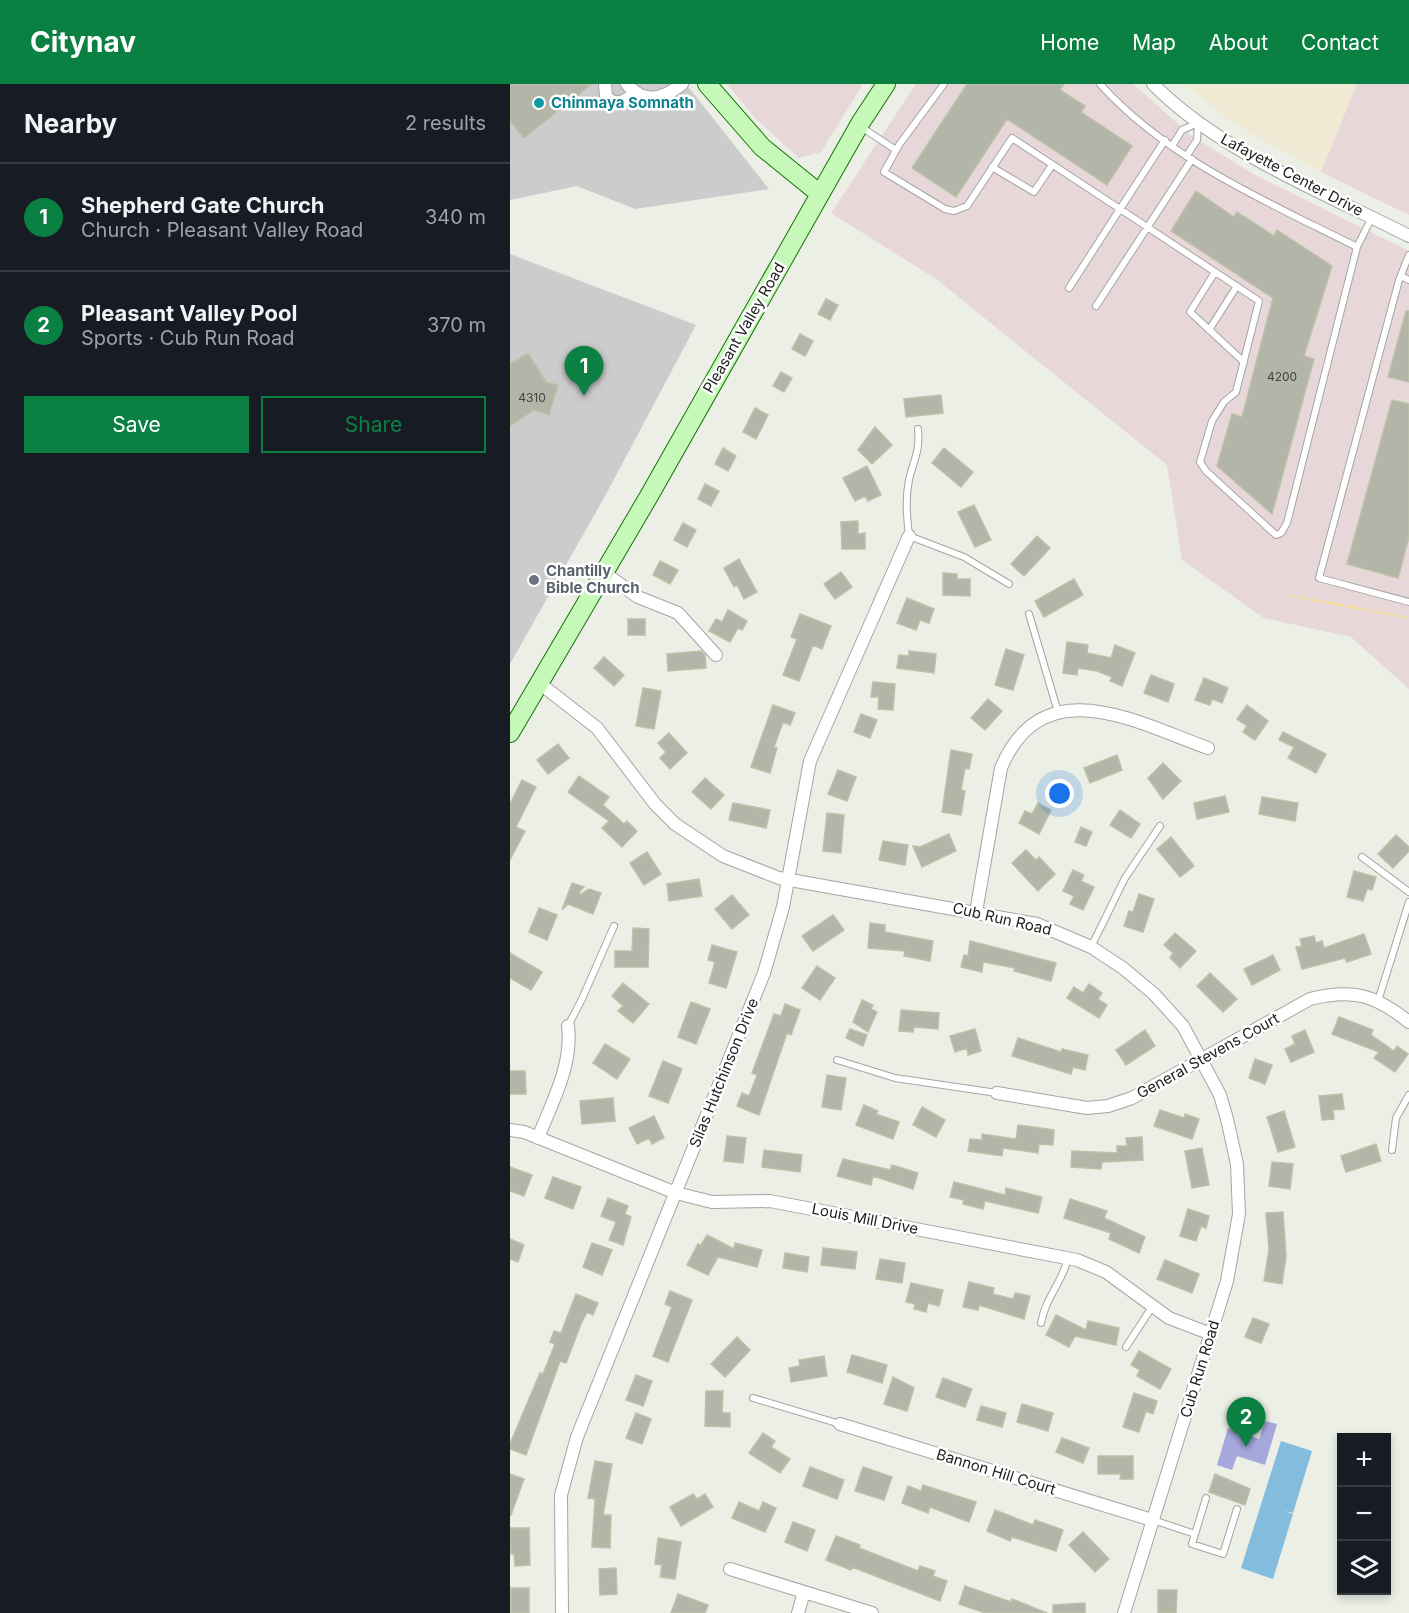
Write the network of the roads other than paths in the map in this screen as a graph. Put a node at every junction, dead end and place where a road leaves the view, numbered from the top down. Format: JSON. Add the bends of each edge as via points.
{"nodes":[{"id":1,"x":605,"y":84,"type":"edge"},
{"id":2,"x":682,"y":84,"type":"edge"},
{"id":3,"x":707,"y":84,"type":"edge"},
{"id":4,"x":886,"y":84,"type":"edge"},
{"id":5,"x":944,"y":84,"type":"edge"},
{"id":6,"x":1100,"y":84,"type":"edge"},
{"id":7,"x":1153,"y":84,"type":"edge"},
{"id":8,"x":631,"y":89,"type":"edge"},
{"id":9,"x":1198,"y":123,"type":"junction"},
{"id":10,"x":858,"y":125,"type":"junction"},
{"id":11,"x":1165,"y":140,"type":"junction"},
{"id":12,"x":1172,"y":146,"type":"junction"},
{"id":13,"x":896,"y":150,"type":"junction"},
{"id":14,"x":1189,"y":157,"type":"junction"},
{"id":15,"x":1052,"y":165,"type":"junction"},
{"id":16,"x":992,"y":167,"type":"junction"},
{"id":17,"x":820,"y":194,"type":"junction"},
{"id":18,"x":1120,"y":210,"type":"junction"},
{"id":19,"x":1372,"y":217,"type":"junction"},
{"id":20,"x":1148,"y":228,"type":"junction"},
{"id":21,"x":1409,"y":236,"type":"edge"},
{"id":22,"x":1358,"y":247,"type":"junction"},
{"id":23,"x":1409,"y":255,"type":"edge"},
{"id":24,"x":1215,"y":272,"type":"junction"},
{"id":25,"x":1401,"y":276,"type":"junction"},
{"id":26,"x":1409,"y":280,"type":"edge"},
{"id":27,"x":1237,"y":286,"type":"junction"},
{"id":28,"x":1069,"y":288,"type":"dead end"},
{"id":29,"x":1096,"y":306,"type":"dead end"},
{"id":30,"x":1209,"y":330,"type":"junction"},
{"id":31,"x":1244,"y":363,"type":"junction"},
{"id":32,"x":918,"y":429,"type":"dead end"},
{"id":33,"x":909,"y":536,"type":"junction"},
{"id":34,"x":603,"y":572,"type":"junction"},
{"id":35,"x":1009,"y":584,"type":"dead end"},
{"id":36,"x":1409,"y":602,"type":"edge"},
{"id":37,"x":1029,"y":614,"type":"dead end"},
{"id":38,"x":716,"y":655,"type":"dead end"},
{"id":39,"x":538,"y":682,"type":"junction"},
{"id":40,"x":1058,"y":712,"type":"junction"},
{"id":41,"x":510,"y":733,"type":"edge"},
{"id":42,"x":1208,"y":748,"type":"dead end"},
{"id":43,"x":1160,"y":826,"type":"dead end"},
{"id":44,"x":1362,"y":857,"type":"dead end"},
{"id":45,"x":788,"y":879,"type":"junction"},
{"id":46,"x":1409,"y":892,"type":"edge"},
{"id":47,"x":1409,"y":902,"type":"edge"},
{"id":48,"x":976,"y":912,"type":"junction"},
{"id":49,"x":614,"y":926,"type":"dead end"},
{"id":50,"x":1091,"y":946,"type":"junction"},
{"id":51,"x":1378,"y":1001,"type":"junction"},
{"id":52,"x":1409,"y":1022,"type":"edge"},
{"id":53,"x":568,"y":1026,"type":"joint"},
{"id":54,"x":1202,"y":1059,"type":"junction"},
{"id":55,"x":837,"y":1060,"type":"dead end"},
{"id":56,"x":997,"y":1093,"type":"joint"},
{"id":57,"x":1409,"y":1095,"type":"edge"},
{"id":58,"x":510,"y":1130,"type":"edge"},
{"id":59,"x":538,"y":1138,"type":"junction"},
{"id":60,"x":1392,"y":1150,"type":"dead end"},
{"id":61,"x":676,"y":1193,"type":"junction"},
{"id":62,"x":1068,"y":1258,"type":"junction"},
{"id":63,"x":1152,"y":1307,"type":"junction"},
{"id":64,"x":1041,"y":1323,"type":"dead end"},
{"id":65,"x":1210,"y":1334,"type":"junction"},
{"id":66,"x":1126,"y":1347,"type":"dead end"},
{"id":67,"x":753,"y":1398,"type":"dead end"},
{"id":68,"x":840,"y":1424,"type":"joint"},
{"id":69,"x":1206,"y":1498,"type":"dead end"},
{"id":70,"x":1237,"y":1509,"type":"dead end"},
{"id":71,"x":1152,"y":1520,"type":"junction"},
{"id":72,"x":1195,"y":1534,"type":"junction"},
{"id":73,"x":729,"y":1569,"type":"dead end"},
{"id":74,"x":804,"y":1592,"type":"junction"},
{"id":75,"x":562,"y":1613,"type":"edge"},
{"id":76,"x":798,"y":1613,"type":"edge"},
{"id":77,"x":872,"y":1613,"type":"edge"},
{"id":78,"x":1124,"y":1613,"type":"edge"}],
"edges":[{"from":1,"to":8,"type":"street","via":[[606,98],[616,104],[625,102]]},
{"from":2,"to":8,"type":"street","via":[[657,98]]},
{"from":3,"to":17,"type":"main road","via":[[762,147]]},
{"from":4,"to":10,"type":"main road","name":"Pleasant Valley Road"},
{"from":5,"to":13,"type":"lane"},
{"from":6,"to":11,"type":"lane"},
{"from":7,"to":9,"type":"street","name":"Lafayette Center Drive"},
{"from":9,"to":12,"type":"lane","via":[[1182,130]]},
{"from":9,"to":14,"type":"lane","via":[[1197,140]]},
{"from":9,"to":19,"type":"street","name":"Lafayette Center Drive","via":[[1239,149]]},
{"from":10,"to":13,"type":"lane"},
{"from":10,"to":17,"type":"main road","name":"Pleasant Valley Road"},
{"from":11,"to":12,"type":"lane"},
{"from":11,"to":18,"type":"lane"},
{"from":12,"to":14,"type":"lane"},
{"from":13,"to":16,"type":"lane","via":[[884,172],[954,211],[967,206]]},
{"from":14,"to":20,"type":"lane"},
{"from":14,"to":22,"type":"lane"},
{"from":15,"to":16,"type":"lane","via":[[1035,192]]},
{"from":15,"to":16,"type":"lane","via":[[1012,138]]},
{"from":15,"to":18,"type":"lane"},
{"from":17,"to":34,"type":"main road","name":"Pleasant Valley Road"},
{"from":18,"to":20,"type":"lane"},
{"from":18,"to":28,"type":"lane"},
{"from":19,"to":21,"type":"street","name":"Lafayette Center Drive"},
{"from":19,"to":22,"type":"lane"},
{"from":20,"to":24,"type":"lane"},
{"from":20,"to":29,"type":"lane"},
{"from":22,"to":31,"type":"lane","via":[[1287,523],[1276,535],[1200,462],[1212,421],[1236,392]]},
{"from":23,"to":25,"type":"lane"},
{"from":24,"to":27,"type":"lane"},
{"from":24,"to":30,"type":"lane","via":[[1190,312]]},
{"from":25,"to":26,"type":"lane"},
{"from":25,"to":36,"type":"lane","via":[[1318,578]]},
{"from":27,"to":30,"type":"lane"},
{"from":27,"to":31,"type":"lane","via":[[1259,301]]},
{"from":30,"to":31,"type":"lane"},
{"from":32,"to":33,"type":"lane","via":[[920,449],[909,480],[906,506]]},
{"from":33,"to":35,"type":"lane","via":[[964,557]]},
{"from":33,"to":45,"type":"street","name":"Silas Hutchinson Drive","via":[[810,761]]},
{"from":34,"to":38,"type":"street","via":[[638,597],[678,613]]},
{"from":34,"to":39,"type":"main road","name":"Pleasant Valley Road"},
{"from":37,"to":40,"type":"lane"},
{"from":39,"to":41,"type":"main road","name":"Pleasant Valley Road"},
{"from":39,"to":45,"type":"street","name":"Cub Run Road","via":[[597,728],[675,824],[723,856]]},
{"from":40,"to":42,"type":"street","via":[[1084,708],[1103,711]]},
{"from":40,"to":48,"type":"street","via":[[1032,726],[1006,756],[998,781]]},
{"from":43,"to":50,"type":"lane","via":[[1125,878]]},
{"from":44,"to":46,"type":"lane"},
{"from":45,"to":48,"type":"street","name":"Cub Run Road"},
{"from":45,"to":61,"type":"street","name":"Silas Hutchinson Drive","via":[[775,944]]},
{"from":47,"to":51,"type":"lane"},
{"from":48,"to":50,"type":"street","name":"Cub Run Road","via":[[1037,924]]},
{"from":49,"to":53,"type":"lane"},
{"from":50,"to":54,"type":"street","name":"Cub Run Road","via":[[1154,994],[1183,1026]]},
{"from":51,"to":52,"type":"street","name":"General Stevens Court"},
{"from":51,"to":54,"type":"street","name":"General Stevens Court","via":[[1342,993],[1310,999]]},
{"from":53,"to":59,"type":"street","via":[[567,1065]]},
{"from":54,"to":56,"type":"street","name":"General Stevens Court","via":[[1132,1098],[1108,1106],[1087,1108]]},
{"from":54,"to":65,"type":"street","name":"Cub Run Road","via":[[1220,1095],[1233,1139],[1239,1214],[1227,1281]]},
{"from":55,"to":56,"type":"lane","via":[[896,1078]]},
{"from":57,"to":60,"type":"lane","via":[[1396,1118]]},
{"from":58,"to":59,"type":"street","name":"Louis Mill Drive"},
{"from":59,"to":61,"type":"street","name":"Louis Mill Drive"},
{"from":61,"to":62,"type":"street","name":"Louis Mill Drive","via":[[712,1202],[770,1201]]},
{"from":61,"to":75,"type":"street","name":"Silas Hutchinson Drive","via":[[580,1428],[562,1485]]},
{"from":62,"to":63,"type":"street","name":"Louis Mill Drive","via":[[1106,1272]]},
{"from":62,"to":64,"type":"lane","via":[[1064,1273],[1044,1307]]},
{"from":63,"to":65,"type":"street","name":"Louis Mill Drive"},
{"from":63,"to":66,"type":"lane"},
{"from":65,"to":71,"type":"street","name":"Cub Run Road"},
{"from":67,"to":68,"type":"lane"},
{"from":68,"to":71,"type":"street","name":"Bannon Hill Court"},
{"from":69,"to":72,"type":"lane"},
{"from":70,"to":72,"type":"lane","via":[[1223,1554],[1192,1544]]},
{"from":71,"to":72,"type":"lane"},
{"from":71,"to":78,"type":"street","name":"Cub Run Road"},
{"from":73,"to":74,"type":"street"},
{"from":74,"to":76,"type":"street"},
{"from":74,"to":77,"type":"street"}]}
